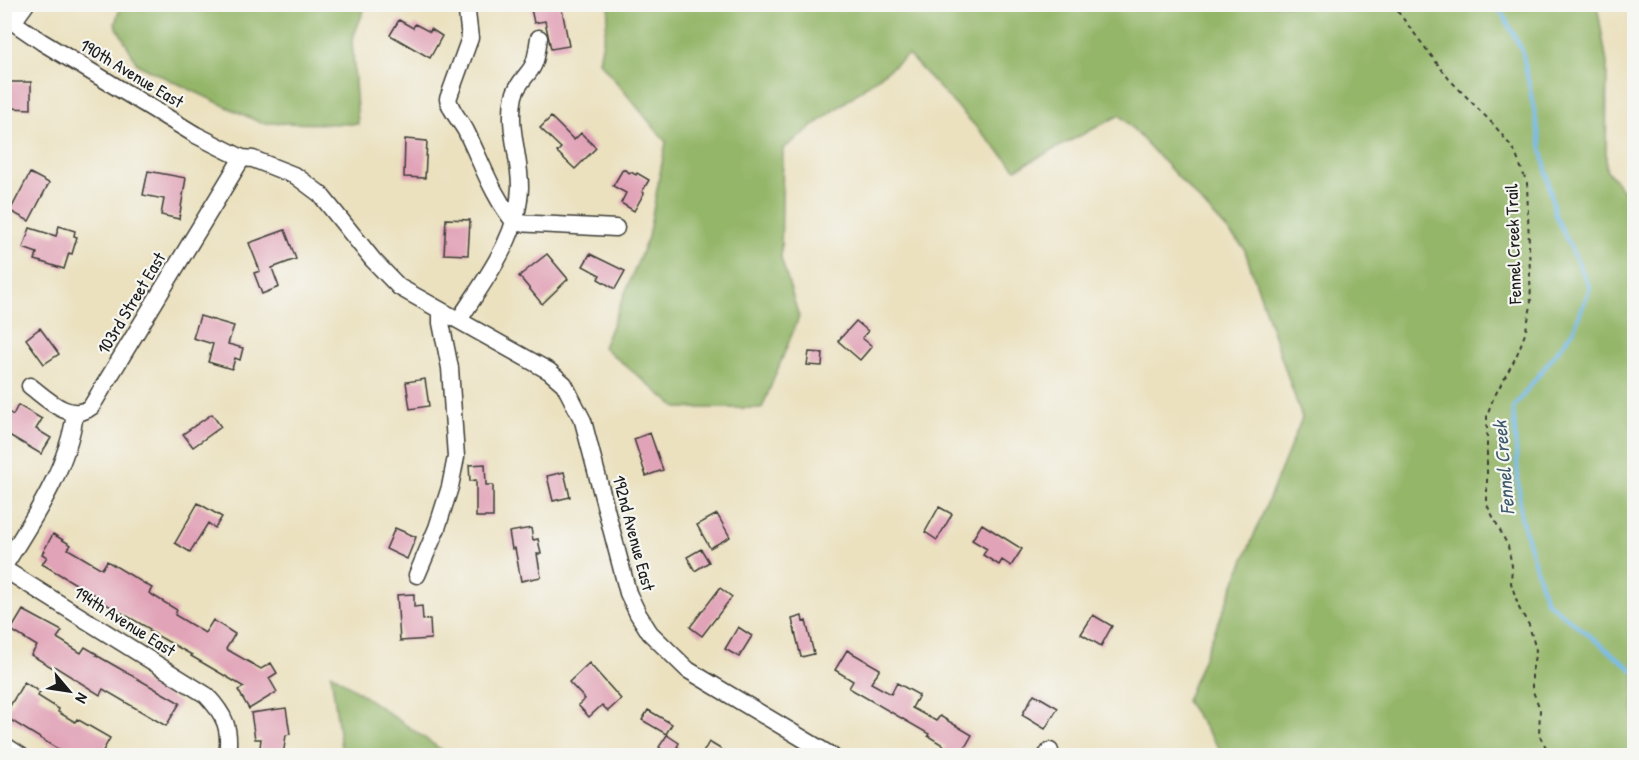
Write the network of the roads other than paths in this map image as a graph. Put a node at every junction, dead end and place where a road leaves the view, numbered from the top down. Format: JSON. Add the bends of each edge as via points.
{"nodes":[{"id":1,"x":26,"y":4,"type":"edge"},
{"id":2,"x":466,"y":4,"type":"edge"},
{"id":3,"x":9,"y":19,"type":"edge"},
{"id":4,"x":539,"y":38,"type":"dead end"},
{"id":5,"x":242,"y":158,"type":"junction"},
{"id":6,"x":514,"y":223,"type":"junction"},
{"id":7,"x":616,"y":228,"type":"dead end"},
{"id":8,"x":441,"y":311,"type":"junction"},
{"id":9,"x":459,"y":320,"type":"junction"},
{"id":10,"x":30,"y":386,"type":"dead end"},
{"id":11,"x":75,"y":414,"type":"junction"},
{"id":12,"x":4,"y":568,"type":"edge"},
{"id":13,"x":417,"y":575,"type":"dead end"},
{"id":14,"x":4,"y":745,"type":"edge"},
{"id":15,"x":21,"y":756,"type":"edge"},
{"id":16,"x":227,"y":756,"type":"edge"},
{"id":17,"x":832,"y":756,"type":"edge"}],
"edges":[{"from":1,"to":3,"type":"street"},
{"from":2,"to":6,"type":"street","via":[[470,38],[448,99],[501,206]]},
{"from":3,"to":5,"type":"street","name":"190th Avenue East","via":[[196,135]]},
{"from":4,"to":6,"type":"street","via":[[533,67],[514,95],[511,121],[520,187]]},
{"from":5,"to":8,"type":"street","via":[[271,165],[312,187],[387,276]]},
{"from":5,"to":11,"type":"street","name":"103rd Street East","via":[[97,399],[84,413]]},
{"from":6,"to":7,"type":"street"},
{"from":6,"to":9,"type":"street","via":[[502,252]]},
{"from":8,"to":9,"type":"street"},
{"from":8,"to":13,"type":"street","via":[[450,368],[456,457],[450,487]]},
{"from":9,"to":17,"type":"street","name":"192nd Avenue East","via":[[549,371],[564,384],[583,421],[628,592],[650,633],[688,670]]},
{"from":10,"to":11,"type":"street"},
{"from":11,"to":12,"type":"street","via":[[64,455]]},
{"from":12,"to":16,"type":"street","name":"194th Avenue East","via":[[206,695],[220,710],[228,730]]},
{"from":14,"to":15,"type":"street"}]}
